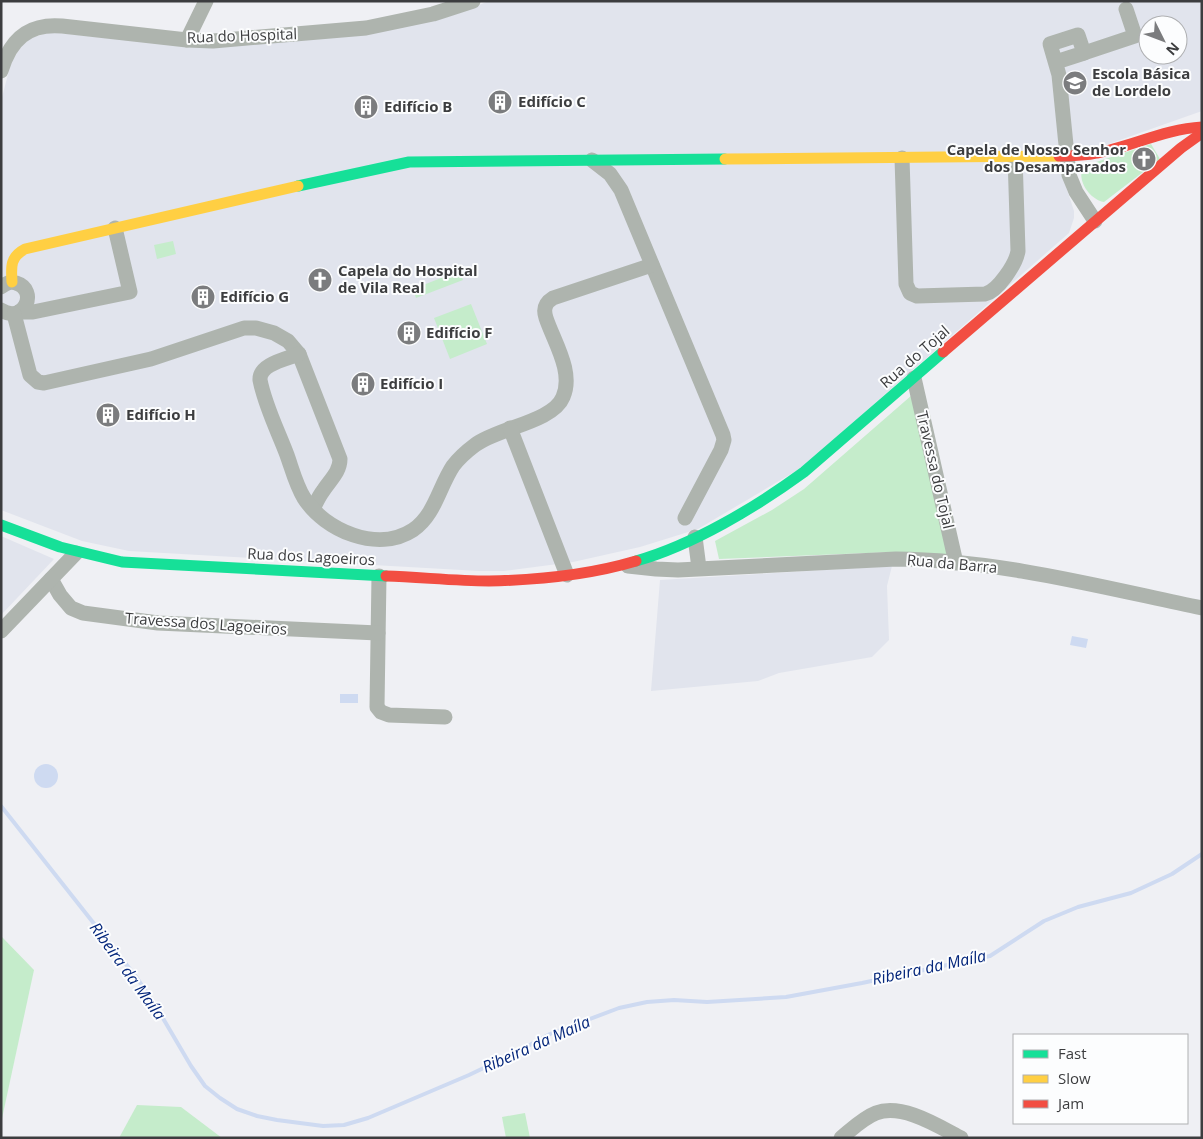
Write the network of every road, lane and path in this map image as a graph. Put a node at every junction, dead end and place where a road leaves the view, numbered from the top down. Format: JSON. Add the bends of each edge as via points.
{"nodes":[{"id":1,"x":206,"y":1,"type":"edge"},
{"id":2,"x":473,"y":1,"type":"edge"},
{"id":3,"x":1126,"y":9,"type":"dead end"},
{"id":4,"x":187,"y":40,"type":"junction"},
{"id":5,"x":1,"y":71,"type":"edge"},
{"id":6,"x":1202,"y":127,"type":"edge"},
{"id":7,"x":1202,"y":133,"type":"edge"},
{"id":8,"x":1015,"y":156,"type":"junction"},
{"id":9,"x":1066,"y":156,"type":"junction"},
{"id":10,"x":902,"y":158,"type":"junction"},
{"id":11,"x":592,"y":160,"type":"junction"},
{"id":12,"x":1095,"y":221,"type":"junction"},
{"id":13,"x":115,"y":228,"type":"junction"},
{"id":14,"x":652,"y":265,"type":"junction"},
{"id":15,"x":7,"y":285,"type":"edge"},
{"id":16,"x":7,"y":311,"type":"edge"},
{"id":17,"x":299,"y":354,"type":"junction"},
{"id":18,"x":914,"y":378,"type":"junction"},
{"id":19,"x":510,"y":428,"type":"junction"},
{"id":20,"x":313,"y":509,"type":"junction"},
{"id":21,"x":685,"y":518,"type":"dead end"},
{"id":22,"x":1,"y":525,"type":"edge"},
{"id":23,"x":690,"y":540,"type":"junction"},
{"id":24,"x":76,"y":553,"type":"junction"},
{"id":25,"x":956,"y":563,"type":"junction"},
{"id":26,"x":623,"y":564,"type":"junction"},
{"id":27,"x":693,"y":569,"type":"junction"},
{"id":28,"x":567,"y":575,"type":"junction"},
{"id":29,"x":379,"y":576,"type":"junction"},
{"id":30,"x":51,"y":579,"type":"junction"},
{"id":31,"x":1202,"y":608,"type":"edge"},
{"id":32,"x":1,"y":631,"type":"edge"},
{"id":33,"x":378,"y":633,"type":"junction"},
{"id":34,"x":445,"y":717,"type":"dead end"},
{"id":35,"x":841,"y":1138,"type":"edge"},
{"id":36,"x":960,"y":1138,"type":"edge"}],
"edges":[{"from":1,"to":4,"type":"street"},
{"from":2,"to":4,"type":"street","name":"Rua do Hospital","via":[[433,14],[366,28]]},
{"from":3,"to":9,"type":"street","via":[[1135,36],[1084,53],[1078,35],[1050,44],[1060,84]]},
{"from":4,"to":5,"type":"street","name":"Rua do Hospital","via":[[44,26],[17,40],[9,50]]},
{"from":6,"to":9,"type":"main road","via":[[1177,130],[1100,154]]},
{"from":7,"to":12,"type":"main road","name":"Rua do Tojal"},
{"from":8,"to":9,"type":"main road"},
{"from":8,"to":10,"type":"main road"},
{"from":8,"to":10,"type":"street","via":[[1018,251],[1014,264],[993,291],[985,294],[917,296],[910,293],[906,284]]},
{"from":9,"to":12,"type":"street","via":[[1072,184]]},
{"from":10,"to":11,"type":"main road"},
{"from":11,"to":13,"type":"main road","via":[[402,163]]},
{"from":11,"to":14,"type":"street","via":[[619,186]]},
{"from":12,"to":18,"type":"main road","name":"Rua do Tojal"},
{"from":13,"to":15,"type":"main road","via":[[32,246],[19,252],[12,260]]},
{"from":13,"to":16,"type":"street","via":[[130,292],[33,312]]},
{"from":14,"to":19,"type":"street","via":[[547,302],[544,313],[565,370],[565,393],[550,413]]},
{"from":14,"to":21,"type":"street","via":[[724,440]]},
{"from":15,"to":16,"type":"street","via":[[22,286],[27,294],[26,305]]},
{"from":16,"to":17,"type":"street","via":[[30,376],[44,383],[151,360],[244,328],[274,333],[288,341]]},
{"from":17,"to":20,"type":"street","via":[[340,459],[336,473]]},
{"from":17,"to":20,"type":"street","via":[[264,370],[260,380],[301,493]]},
{"from":18,"to":23,"type":"main road","name":"Rua do Tojal","via":[[786,485]]},
{"from":18,"to":25,"type":"street","name":"Travessa do Tojal"},
{"from":19,"to":20,"type":"street","via":[[483,439],[462,456],[426,517],[414,530],[402,536],[381,539],[356,536],[333,525]]},
{"from":19,"to":28,"type":"street"},
{"from":22,"to":24,"type":"main road","name":"Rua dos Lagoeiros"},
{"from":23,"to":26,"type":"main road","name":"Rua do Tojal"},
{"from":23,"to":27,"type":"street"},
{"from":24,"to":29,"type":"main road","name":"Rua dos Lagoeiros","via":[[122,562]]},
{"from":24,"to":30,"type":"street"},
{"from":25,"to":27,"type":"street","name":"Rua da Barra","via":[[896,559]]},
{"from":25,"to":31,"type":"street","name":"Rua da Barra","via":[[1037,573]]},
{"from":26,"to":27,"type":"street","name":"Rua da Barra","via":[[656,569]]},
{"from":26,"to":28,"type":"main road","name":"Rua dos Lagoeiros"},
{"from":28,"to":29,"type":"main road","name":"Rua dos Lagoeiros","via":[[500,581]]},
{"from":29,"to":33,"type":"street"},
{"from":30,"to":32,"type":"street"},
{"from":30,"to":33,"type":"street","name":"Travessa dos Lagoeiros","via":[[71,608],[98,616],[158,623]]},
{"from":33,"to":34,"type":"street","via":[[379,710],[389,715]]},
{"from":35,"to":36,"type":"street","via":[[858,1123],[888,1110],[924,1120]]}]}
